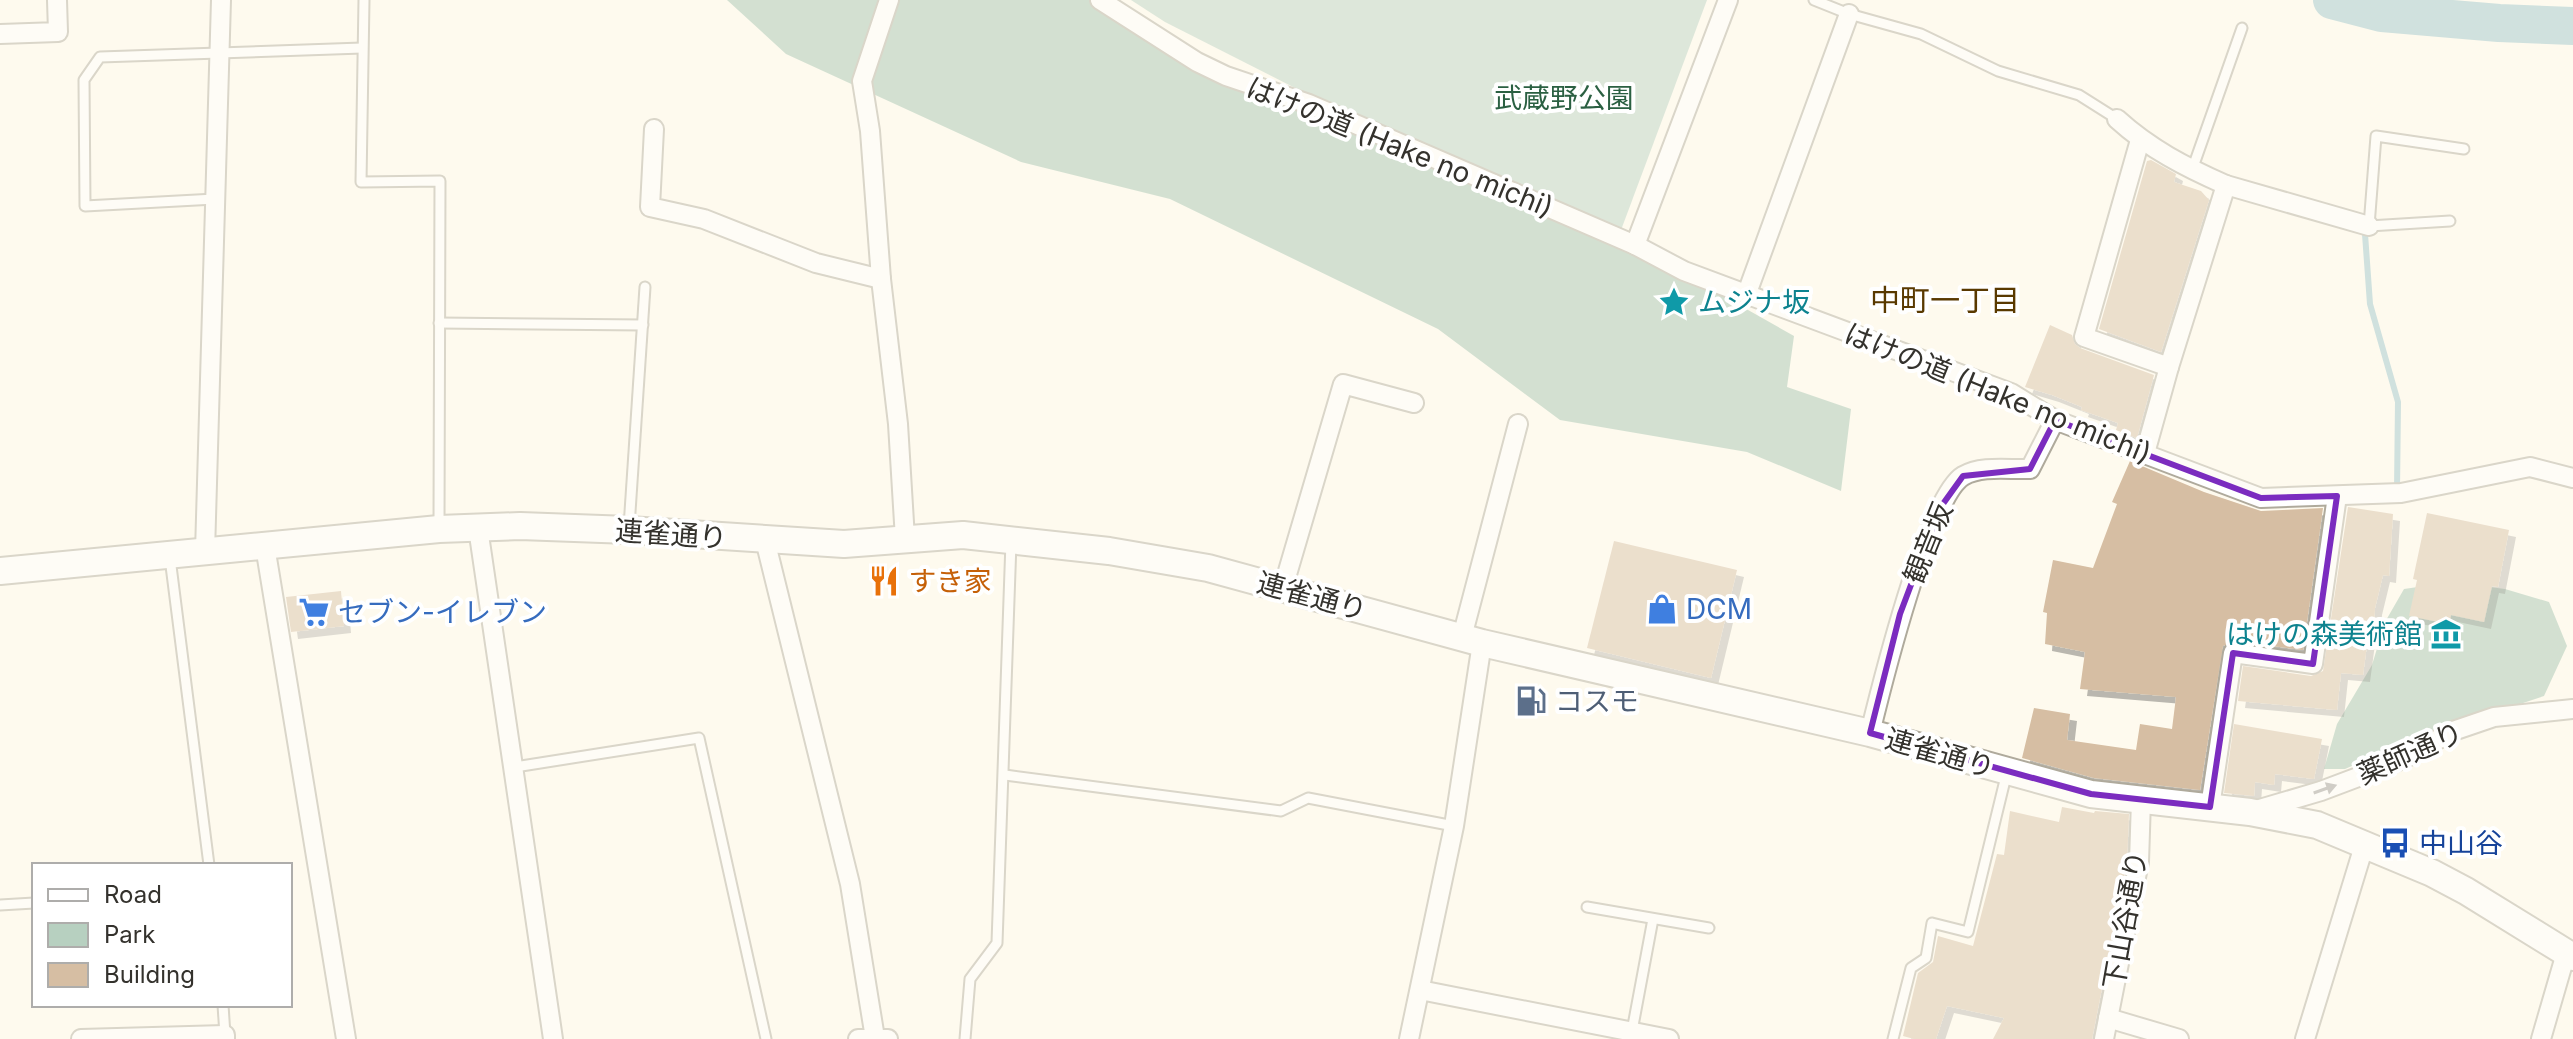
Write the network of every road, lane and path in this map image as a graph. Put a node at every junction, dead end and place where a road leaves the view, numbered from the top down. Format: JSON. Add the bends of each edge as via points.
{"nodes":[{"id":1,"x":57,"y":0,"type":"edge"},
{"id":2,"x":221,"y":0,"type":"edge"},
{"id":3,"x":364,"y":0,"type":"edge"},
{"id":4,"x":889,"y":0,"type":"edge"},
{"id":5,"x":1100,"y":0,"type":"edge"},
{"id":6,"x":1728,"y":0,"type":"edge"},
{"id":7,"x":1814,"y":0,"type":"edge"},
{"id":8,"x":1849,"y":14,"type":"junction"},
{"id":9,"x":2242,"y":28,"type":"dead end"},
{"id":10,"x":0,"y":34,"type":"edge"},
{"id":11,"x":362,"y":48,"type":"junction"},
{"id":12,"x":220,"y":52,"type":"junction"},
{"id":13,"x":2117,"y":119,"type":"joint"},
{"id":14,"x":654,"y":129,"type":"dead end"},
{"id":15,"x":2140,"y":140,"type":"junction"},
{"id":16,"x":2464,"y":149,"type":"dead end"},
{"id":17,"x":2192,"y":170,"type":"junction"},
{"id":18,"x":2226,"y":185,"type":"junction"},
{"id":19,"x":215,"y":199,"type":"junction"},
{"id":20,"x":2450,"y":221,"type":"dead end"},
{"id":21,"x":2369,"y":226,"type":"junction"},
{"id":22,"x":1635,"y":245,"type":"junction"},
{"id":23,"x":881,"y":279,"type":"junction"},
{"id":24,"x":645,"y":287,"type":"dead end"},
{"id":25,"x":1747,"y":293,"type":"junction"},
{"id":26,"x":439,"y":323,"type":"junction"},
{"id":27,"x":643,"y":325,"type":"junction"},
{"id":28,"x":2169,"y":367,"type":"junction"},
{"id":29,"x":1414,"y":403,"type":"dead end"},
{"id":30,"x":2055,"y":420,"type":"junction"},
{"id":31,"x":1518,"y":424,"type":"dead end"},
{"id":32,"x":2145,"y":453,"type":"junction"},
{"id":33,"x":2573,"y":478,"type":"edge"},
{"id":34,"x":2337,"y":496,"type":"junction"},
{"id":35,"x":478,"y":528,"type":"junction"},
{"id":36,"x":439,"y":529,"type":"junction"},
{"id":37,"x":629,"y":530,"type":"junction"},
{"id":38,"x":1011,"y":538,"type":"junction"},
{"id":39,"x":905,"y":539,"type":"junction"},
{"id":40,"x":765,"y":540,"type":"junction"},
{"id":41,"x":265,"y":546,"type":"junction"},
{"id":42,"x":205,"y":552,"type":"junction"},
{"id":43,"x":170,"y":555,"type":"junction"},
{"id":44,"x":0,"y":571,"type":"edge"},
{"id":45,"x":1283,"y":588,"type":"junction"},
{"id":46,"x":1472,"y":640,"type":"junction"},
{"id":47,"x":2573,"y":709,"type":"edge"},
{"id":48,"x":1870,"y":733,"type":"junction"},
{"id":49,"x":515,"y":767,"type":"junction"},
{"id":50,"x":2007,"y":772,"type":"junction"},
{"id":51,"x":1005,"y":775,"type":"junction"},
{"id":52,"x":2141,"y":800,"type":"junction"},
{"id":53,"x":2210,"y":807,"type":"junction"},
{"id":54,"x":2250,"y":812,"type":"junction"},
{"id":55,"x":1454,"y":826,"type":"junction"},
{"id":56,"x":2364,"y":846,"type":"junction"},
{"id":57,"x":209,"y":863,"type":"edge"},
{"id":58,"x":32,"y":903,"type":"edge"},
{"id":59,"x":0,"y":905,"type":"edge"},
{"id":60,"x":1587,"y":907,"type":"dead end"},
{"id":61,"x":1653,"y":919,"type":"junction"},
{"id":62,"x":1709,"y":928,"type":"dead end"},
{"id":63,"x":2569,"y":955,"type":"edge"},
{"id":64,"x":1420,"y":990,"type":"junction"},
{"id":65,"x":223,"y":1007,"type":"edge"},
{"id":66,"x":2108,"y":1018,"type":"junction"},
{"id":67,"x":1622,"y":1033,"type":"edge"},
{"id":68,"x":225,"y":1037,"type":"edge"},
{"id":69,"x":875,"y":1038,"type":"edge"},
{"id":70,"x":81,"y":1039,"type":"edge"},
{"id":71,"x":346,"y":1039,"type":"edge"},
{"id":72,"x":553,"y":1039,"type":"edge"},
{"id":73,"x":766,"y":1039,"type":"edge"},
{"id":74,"x":858,"y":1039,"type":"edge"},
{"id":75,"x":888,"y":1039,"type":"edge"},
{"id":76,"x":965,"y":1039,"type":"edge"},
{"id":77,"x":1409,"y":1039,"type":"edge"},
{"id":78,"x":1669,"y":1039,"type":"edge"},
{"id":79,"x":1893,"y":1039,"type":"edge"},
{"id":80,"x":2104,"y":1039,"type":"edge"},
{"id":81,"x":2179,"y":1039,"type":"edge"},
{"id":82,"x":2305,"y":1039,"type":"edge"},
{"id":83,"x":2541,"y":1039,"type":"edge"}],
"edges":[{"from":1,"to":10,"type":"street","via":[[58,32]]},
{"from":2,"to":12,"type":"street"},
{"from":3,"to":11,"type":"lane"},
{"from":4,"to":23,"type":"street","via":[[862,81]]},
{"from":5,"to":22,"type":"street","name":"はけの道 (Hake no michi)","via":[[1226,76],[1309,104]]},
{"from":6,"to":22,"type":"street"},
{"from":7,"to":8,"type":"lane"},
{"from":8,"to":13,"type":"lane","via":[[1921,34],[1998,71],[2079,95]]},
{"from":8,"to":25,"type":"street"},
{"from":9,"to":17,"type":"lane"},
{"from":11,"to":12,"type":"lane"},
{"from":11,"to":26,"type":"lane","via":[[361,182],[440,181]]},
{"from":12,"to":19,"type":"street"},
{"from":12,"to":19,"type":"lane","via":[[100,57],[84,80],[85,206]]},
{"from":13,"to":15,"type":"street"},
{"from":14,"to":23,"type":"street","via":[[650,207],[704,219],[816,263]]},
{"from":15,"to":17,"type":"street"},
{"from":15,"to":28,"type":"street","via":[[2084,337]]},
{"from":16,"to":21,"type":"lane","via":[[2376,136]]},
{"from":17,"to":18,"type":"street"},
{"from":18,"to":21,"type":"street"},
{"from":18,"to":28,"type":"street"},
{"from":19,"to":42,"type":"street"},
{"from":20,"to":21,"type":"lane"},
{"from":22,"to":25,"type":"street","name":"はけの道 (Hake no michi)","via":[[1684,271]]},
{"from":23,"to":39,"type":"street"},
{"from":24,"to":27,"type":"lane"},
{"from":25,"to":30,"type":"street","name":"はけの道 (Hake no michi)","via":[[2011,393]]},
{"from":26,"to":27,"type":"lane"},
{"from":26,"to":36,"type":"lane"},
{"from":27,"to":37,"type":"lane"},
{"from":28,"to":32,"type":"street"},
{"from":29,"to":45,"type":"street","via":[[1343,384]]},
{"from":30,"to":32,"type":"street","name":"はけの道 (Hake no michi)"},
{"from":30,"to":48,"type":"street","name":"観音坂","via":[[2030,469],[1986,470],[1963,476],[1950,489],[1900,614]]},
{"from":31,"to":46,"type":"street"},
{"from":32,"to":34,"type":"street","name":"はけの道 (Hake no michi)","via":[[2261,498]]},
{"from":33,"to":34,"type":"street","name":"はけの道 (Hake no michi)","via":[[2530,467],[2401,493]]},
{"from":34,"to":53,"type":"street","via":[[2313,664],[2233,653]]},
{"from":35,"to":36,"type":"main road","name":"連雀通り"},
{"from":35,"to":37,"type":"main road","name":"連雀通り"},
{"from":35,"to":49,"type":"street"},
{"from":36,"to":41,"type":"main road","name":"連雀通り"},
{"from":37,"to":40,"type":"main road","name":"連雀通り"},
{"from":38,"to":39,"type":"main road","name":"連雀通り"},
{"from":38,"to":45,"type":"main road","name":"連雀通り","via":[[1194,566]]},
{"from":38,"to":51,"type":"lane"},
{"from":39,"to":40,"type":"main road","name":"連雀通り","via":[[844,544]]},
{"from":40,"to":69,"type":"street","via":[[850,884]]},
{"from":41,"to":42,"type":"main road","name":"連雀通り"},
{"from":41,"to":71,"type":"street"},
{"from":42,"to":43,"type":"main road","name":"連雀通り"},
{"from":43,"to":44,"type":"main road","name":"連雀通り"},
{"from":43,"to":57,"type":"lane"},
{"from":45,"to":46,"type":"main road","name":"連雀通り"},
{"from":46,"to":48,"type":"main road","name":"連雀通り"},
{"from":46,"to":55,"type":"street"},
{"from":54,"to":47,"type":"street","name":"薬師通り","one_way":true,"via":[[2355,778],[2494,717]]},
{"from":48,"to":50,"type":"main road","name":"連雀通り"},
{"from":49,"to":72,"type":"street"},
{"from":49,"to":73,"type":"lane","via":[[699,738]]},
{"from":50,"to":52,"type":"main road","name":"連雀通り","via":[[2091,794]]},
{"from":50,"to":79,"type":"lane","via":[[1968,932],[1932,923],[1926,958],[1911,968]]},
{"from":51,"to":55,"type":"lane","via":[[1281,811],[1308,798]]},
{"from":51,"to":76,"type":"lane","via":[[997,943],[970,979]]},
{"from":52,"to":53,"type":"main road","name":"連雀通り"},
{"from":52,"to":66,"type":"street","name":"下山谷通り","via":[[2139,862]]},
{"from":53,"to":54,"type":"main road","name":"連雀通り"},
{"from":54,"to":56,"type":"main road","name":"連雀通り","via":[[2317,825]]},
{"from":55,"to":64,"type":"street"},
{"from":56,"to":63,"type":"main road","name":"連雀通り","via":[[2466,891]]},
{"from":56,"to":82,"type":"street"},
{"from":58,"to":59,"type":"lane"},
{"from":60,"to":61,"type":"lane"},
{"from":61,"to":62,"type":"lane"},
{"from":61,"to":67,"type":"lane"},
{"from":63,"to":83,"type":"street"},
{"from":64,"to":67,"type":"street"},
{"from":64,"to":77,"type":"street"},
{"from":65,"to":68,"type":"lane"},
{"from":66,"to":80,"type":"street","name":"下山谷通り"},
{"from":66,"to":81,"type":"street"},
{"from":67,"to":78,"type":"street"},
{"from":68,"to":70,"type":"street"},
{"from":69,"to":74,"type":"street"},
{"from":69,"to":75,"type":"street"}]}
